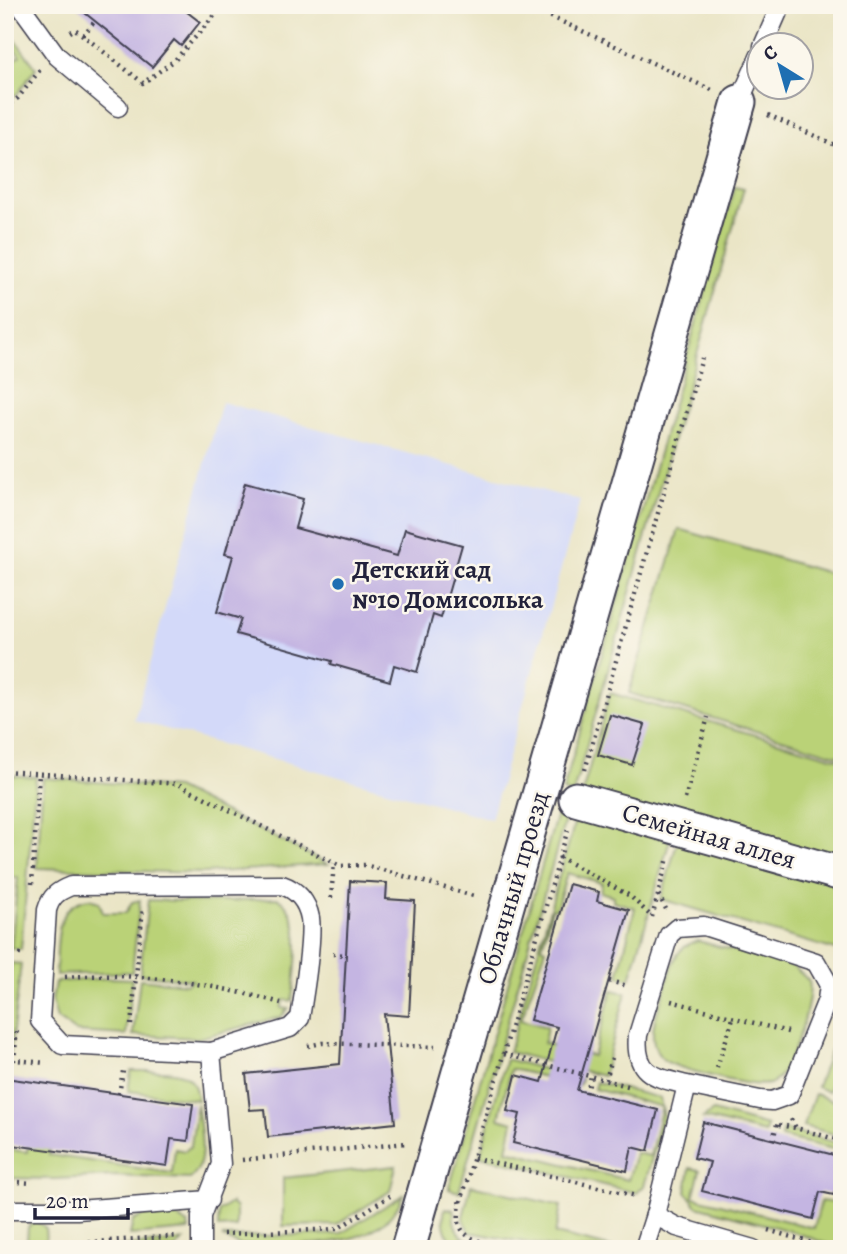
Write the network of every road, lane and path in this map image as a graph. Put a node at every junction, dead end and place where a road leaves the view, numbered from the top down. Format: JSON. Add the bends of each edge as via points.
{"nodes":[{"id":1,"x":20,"y":5,"type":"edge"},
{"id":2,"x":225,"y":5,"type":"edge"},
{"id":3,"x":525,"y":5,"type":"edge"},
{"id":4,"x":780,"y":5,"type":"edge"},
{"id":5,"x":95,"y":21,"type":"dead end"},
{"id":6,"x":61,"y":31,"type":"dead end"},
{"id":7,"x":769,"y":32,"type":"edge"},
{"id":8,"x":83,"y":35,"type":"junction"},
{"id":9,"x":41,"y":70,"type":"dead end"},
{"id":10,"x":746,"y":87,"type":"edge"},
{"id":11,"x":739,"y":103,"type":"junction"},
{"id":12,"x":5,"y":107,"type":"edge"},
{"id":13,"x":118,"y":107,"type":"dead end"},
{"id":14,"x":842,"y":148,"type":"edge"},
{"id":15,"x":5,"y":771,"type":"edge"},
{"id":16,"x":576,"y":799,"type":"dead end"},
{"id":17,"x":559,"y":858,"type":"dead end"},
{"id":18,"x":842,"y":874,"type":"edge"},
{"id":19,"x":145,"y":887,"type":"junction"},
{"id":20,"x":478,"y":897,"type":"dead end"},
{"id":21,"x":652,"y":917,"type":"dead end"},
{"id":22,"x":5,"y":953,"type":"edge"},
{"id":23,"x":328,"y":954,"type":"dead end"},
{"id":24,"x":25,"y":955,"type":"dead end"},
{"id":25,"x":346,"y":955,"type":"dead end"},
{"id":26,"x":135,"y":976,"type":"junction"},
{"id":27,"x":43,"y":977,"type":"junction"},
{"id":28,"x":608,"y":981,"type":"dead end"},
{"id":29,"x":632,"y":987,"type":"dead end"},
{"id":30,"x":650,"y":995,"type":"junction"},
{"id":31,"x":301,"y":1009,"type":"junction"},
{"id":32,"x":733,"y":1018,"type":"junction"},
{"id":33,"x":813,"y":1039,"type":"junction"},
{"id":34,"x":436,"y":1047,"type":"dead end"},
{"id":35,"x":295,"y":1049,"type":"dead end"},
{"id":36,"x":211,"y":1052,"type":"junction"},
{"id":37,"x":504,"y":1054,"type":"dead end"},
{"id":38,"x":5,"y":1059,"type":"edge"},
{"id":39,"x":125,"y":1059,"type":"junction"},
{"id":40,"x":55,"y":1063,"type":"dead end"},
{"id":41,"x":110,"y":1066,"type":"dead end"},
{"id":42,"x":136,"y":1068,"type":"dead end"},
{"id":43,"x":591,"y":1076,"type":"junction"},
{"id":44,"x":606,"y":1080,"type":"dead end"},
{"id":45,"x":687,"y":1085,"type":"junction"},
{"id":46,"x":710,"y":1090,"type":"junction"},
{"id":47,"x":587,"y":1093,"type":"dead end"},
{"id":48,"x":119,"y":1094,"type":"dead end"},
{"id":49,"x":782,"y":1099,"type":"junction"},
{"id":50,"x":764,"y":1121,"type":"dead end"},
{"id":51,"x":777,"y":1125,"type":"junction"},
{"id":52,"x":796,"y":1128,"type":"junction"},
{"id":53,"x":773,"y":1140,"type":"dead end"},
{"id":54,"x":842,"y":1141,"type":"edge"},
{"id":55,"x":408,"y":1143,"type":"dead end"},
{"id":56,"x":474,"y":1158,"type":"dead end"},
{"id":57,"x":221,"y":1164,"type":"junction"},
{"id":58,"x":425,"y":1192,"type":"junction"},
{"id":59,"x":209,"y":1200,"type":"junction"},
{"id":60,"x":656,"y":1208,"type":"junction"},
{"id":61,"x":5,"y":1210,"type":"edge"},
{"id":62,"x":764,"y":1229,"type":"dead end"},
{"id":63,"x":200,"y":1242,"type":"edge"},
{"id":64,"x":5,"y":1244,"type":"edge"},
{"id":65,"x":408,"y":1249,"type":"edge"},
{"id":66,"x":529,"y":1249,"type":"edge"},
{"id":67,"x":644,"y":1249,"type":"edge"},
{"id":68,"x":753,"y":1249,"type":"edge"},
{"id":69,"x":832,"y":1249,"type":"edge"}],
"edges":[{"from":1,"to":13,"type":"lane","via":[[57,56]]},
{"from":2,"to":8,"type":"path","via":[[175,60],[143,83]]},
{"from":3,"to":11,"type":"path"},
{"from":4,"to":7,"type":"lane"},
{"from":5,"to":8,"type":"path"},
{"from":6,"to":8,"type":"path","via":[[75,29]]},
{"from":9,"to":12,"type":"path"},
{"from":10,"to":11,"type":"lane"},
{"from":11,"to":14,"type":"path"},
{"from":11,"to":58,"type":"street","name":"Облачный проезд"},
{"from":15,"to":20,"type":"path","via":[[178,784],[340,866],[365,865]]},
{"from":16,"to":18,"type":"street","name":"Семейная аллея"},
{"from":17,"to":21,"type":"path","via":[[630,895]]},
{"from":19,"to":26,"type":"path"},
{"from":19,"to":27,"type":"lane","via":[[71,886],[55,894],[47,910]]},
{"from":19,"to":31,"type":"lane","via":[[282,885],[292,889],[310,919]]},
{"from":22,"to":24,"type":"path"},
{"from":23,"to":25,"type":"path"},
{"from":26,"to":27,"type":"path"},
{"from":26,"to":31,"type":"path","via":[[230,988]]},
{"from":26,"to":39,"type":"path"},
{"from":27,"to":39,"type":"lane","via":[[40,1021],[62,1045]]},
{"from":28,"to":29,"type":"path"},
{"from":30,"to":32,"type":"path"},
{"from":30,"to":33,"type":"lane","via":[[669,935],[677,928],[704,926],[816,962],[829,985]]},
{"from":30,"to":45,"type":"lane","via":[[638,1035],[639,1062],[658,1077]]},
{"from":31,"to":36,"type":"lane","via":[[300,1018],[290,1028]]},
{"from":32,"to":33,"type":"path"},
{"from":32,"to":46,"type":"path"},
{"from":33,"to":49,"type":"lane","via":[[796,1084]]},
{"from":34,"to":35,"type":"path","via":[[322,1042]]},
{"from":36,"to":39,"type":"lane"},
{"from":36,"to":57,"type":"lane"},
{"from":37,"to":43,"type":"path"},
{"from":38,"to":40,"type":"path"},
{"from":39,"to":41,"type":"path"},
{"from":39,"to":42,"type":"path"},
{"from":39,"to":48,"type":"path"},
{"from":43,"to":44,"type":"path"},
{"from":43,"to":47,"type":"path"},
{"from":45,"to":46,"type":"lane"},
{"from":45,"to":60,"type":"lane"},
{"from":46,"to":49,"type":"lane","via":[[760,1100]]},
{"from":49,"to":52,"type":"path"},
{"from":50,"to":51,"type":"path"},
{"from":51,"to":52,"type":"path"},
{"from":51,"to":53,"type":"path"},
{"from":52,"to":54,"type":"path"},
{"from":55,"to":57,"type":"path"},
{"from":56,"to":60,"type":"path"},
{"from":57,"to":59,"type":"lane"},
{"from":58,"to":63,"type":"path","via":[[399,1184],[396,1192],[337,1229]]},
{"from":58,"to":65,"type":"street","name":"Облачный проезд"},
{"from":58,"to":66,"type":"path","via":[[461,1202],[458,1219],[469,1236]]},
{"from":59,"to":61,"type":"lane","via":[[77,1210]]},
{"from":59,"to":63,"type":"lane","via":[[201,1216]]},
{"from":60,"to":67,"type":"lane"},
{"from":60,"to":68,"type":"lane","via":[[677,1227]]},
{"from":62,"to":69,"type":"path"},
{"from":63,"to":64,"type":"path"}]}
